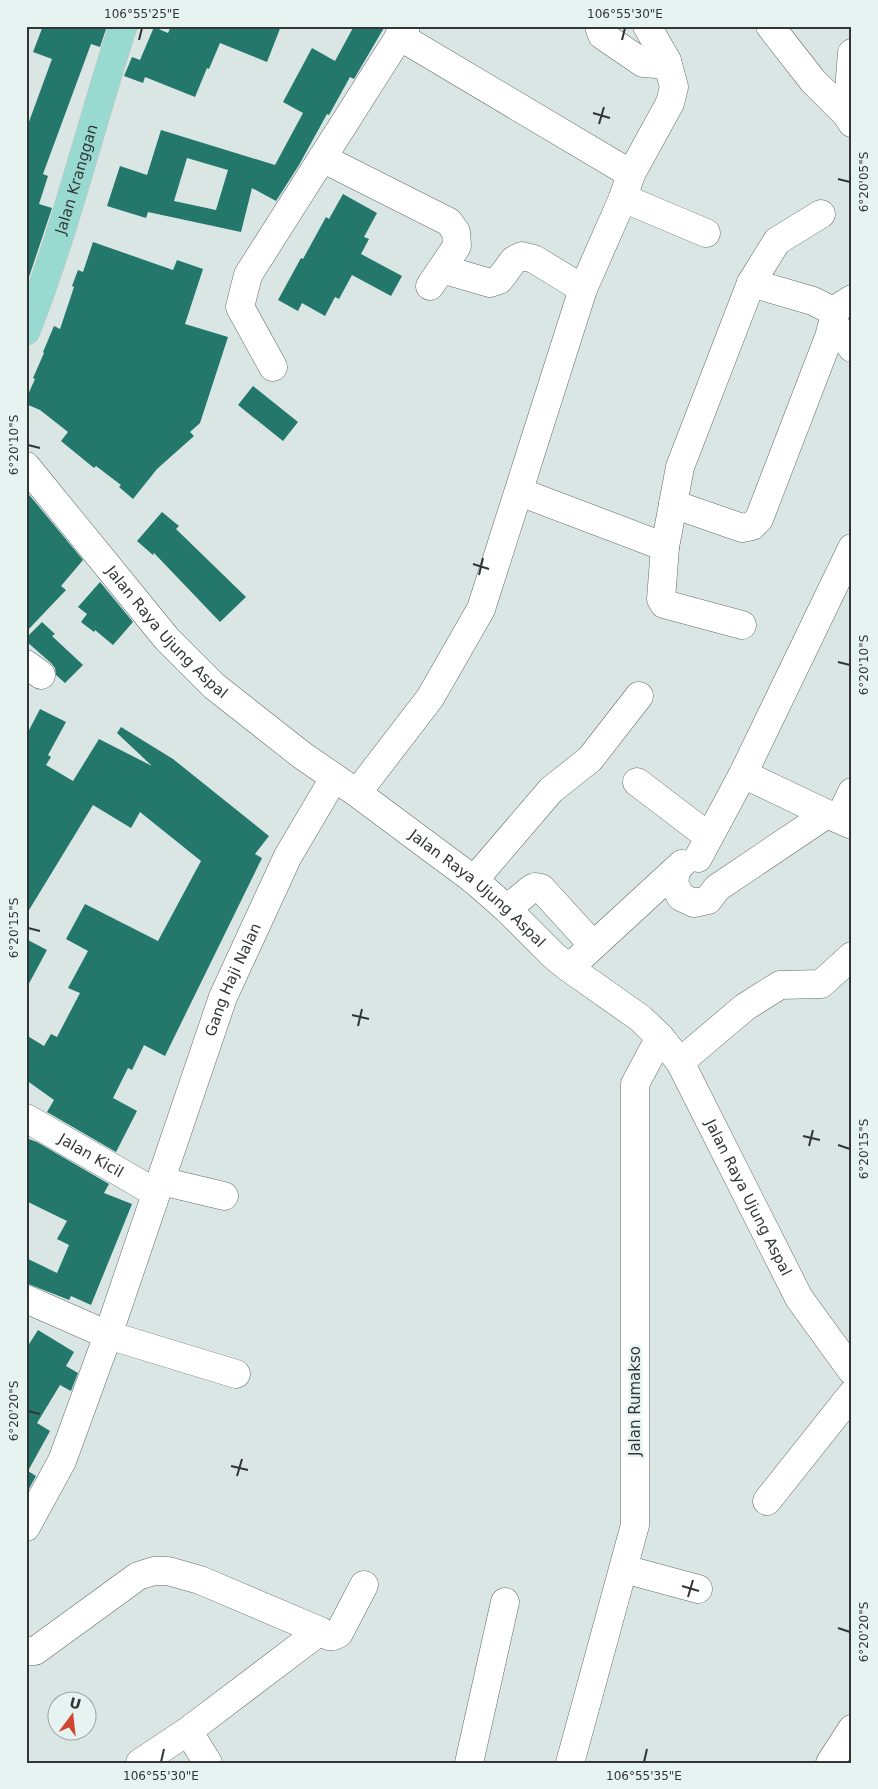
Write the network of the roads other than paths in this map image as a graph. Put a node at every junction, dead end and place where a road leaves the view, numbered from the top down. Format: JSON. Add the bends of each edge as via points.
{"nodes":[{"id":1,"x":124,"y":26,"type":"edge"},
{"id":2,"x":599,"y":26,"type":"edge"},
{"id":3,"x":647,"y":26,"type":"edge"},
{"id":4,"x":770,"y":26,"type":"edge"},
{"id":5,"x":402,"y":31,"type":"edge"},
{"id":6,"x":852,"y":53,"type":"edge"},
{"id":7,"x":667,"y":61,"type":"junction"},
{"id":8,"x":849,"y":119,"type":"edge"},
{"id":9,"x":322,"y":158,"type":"junction"},
{"id":10,"x":627,"y":186,"type":"junction"},
{"id":11,"x":821,"y":214,"type":"dead end"},
{"id":12,"x":706,"y":233,"type":"dead end"},
{"id":13,"x":751,"y":284,"type":"junction"},
{"id":14,"x":583,"y":289,"type":"junction"},
{"id":15,"x":839,"y":311,"type":"edge"},
{"id":16,"x":28,"y":320,"type":"edge"},
{"id":17,"x":852,"y":348,"type":"edge"},
{"id":18,"x":272,"y":368,"type":"dead end"},
{"id":19,"x":26,"y":466,"type":"edge"},
{"id":20,"x":520,"y":492,"type":"junction"},
{"id":21,"x":673,"y":504,"type":"junction"},
{"id":22,"x":665,"y":547,"type":"junction"},
{"id":23,"x":852,"y":548,"type":"edge"},
{"id":24,"x":742,"y":625,"type":"dead end"},
{"id":25,"x":639,"y":696,"type":"dead end"},
{"id":26,"x":744,"y":774,"type":"junction"},
{"id":27,"x":334,"y":778,"type":"junction"},
{"id":28,"x":637,"y":782,"type":"dead end"},
{"id":29,"x":852,"y":792,"type":"edge"},
{"id":30,"x":357,"y":793,"type":"junction"},
{"id":31,"x":839,"y":819,"type":"edge"},
{"id":32,"x":694,"y":855,"type":"junction"},
{"id":33,"x":474,"y":880,"type":"junction"},
{"id":34,"x":717,"y":888,"type":"junction"},
{"id":35,"x":507,"y":909,"type":"junction"},
{"id":36,"x":593,"y":945,"type":"junction"},
{"id":37,"x":852,"y":956,"type":"edge"},
{"id":38,"x":569,"y":968,"type":"junction"},
{"id":39,"x":660,"y":1037,"type":"junction"},
{"id":40,"x":680,"y":1062,"type":"junction"},
{"id":41,"x":26,"y":1118,"type":"edge"},
{"id":42,"x":159,"y":1187,"type":"junction"},
{"id":43,"x":224,"y":1196,"type":"dead end"},
{"id":44,"x":26,"y":1299,"type":"edge"},
{"id":45,"x":108,"y":1335,"type":"junction"},
{"id":46,"x":850,"y":1365,"type":"edge"},
{"id":47,"x":236,"y":1374,"type":"dead end"},
{"id":48,"x":852,"y":1394,"type":"edge"},
{"id":49,"x":767,"y":1500,"type":"dead end"},
{"id":50,"x":26,"y":1527,"type":"edge"},
{"id":51,"x":624,"y":1569,"type":"junction"},
{"id":52,"x":364,"y":1586,"type":"dead end"},
{"id":53,"x":698,"y":1589,"type":"dead end"},
{"id":54,"x":505,"y":1602,"type":"dead end"},
{"id":55,"x":320,"y":1631,"type":"junction"},
{"id":56,"x":26,"y":1651,"type":"edge"},
{"id":57,"x":852,"y":1729,"type":"edge"},
{"id":58,"x":188,"y":1731,"type":"junction"},
{"id":59,"x":140,"y":1763,"type":"edge"},
{"id":60,"x":208,"y":1763,"type":"edge"},
{"id":61,"x":469,"y":1763,"type":"edge"},
{"id":62,"x":570,"y":1763,"type":"edge"},
{"id":63,"x":830,"y":1763,"type":"edge"}],
"edges":[{"from":1,"to":16,"type":"main road","name":"Jalan Kranggan","via":[[46,278]]},
{"from":2,"to":7,"type":"street","via":[[602,35],[643,63]]},
{"from":3,"to":7,"type":"street"},
{"from":4,"to":8,"type":"street","via":[[813,81]]},
{"from":5,"to":9,"type":"street"},
{"from":5,"to":10,"type":"street"},
{"from":6,"to":8,"type":"street"},
{"from":7,"to":10,"type":"street","via":[[674,87],[670,102]]},
{"from":9,"to":14,"type":"street","via":[[449,222],[456,232],[457,246],[436,278],[490,283],[499,280],[514,260],[522,256],[534,259]]},
{"from":9,"to":18,"type":"street","via":[[248,275],[240,306]]},
{"from":10,"to":12,"type":"street"},
{"from":10,"to":14,"type":"street"},
{"from":11,"to":13,"type":"street","via":[[777,241]]},
{"from":13,"to":15,"type":"street"},
{"from":13,"to":21,"type":"street","via":[[680,467]]},
{"from":14,"to":20,"type":"street"},
{"from":15,"to":17,"type":"street"},
{"from":15,"to":21,"type":"street","via":[[759,519],[752,526],[742,528]]},
{"from":19,"to":27,"type":"street","name":"Jalan Raya Ujung Aspal","via":[[167,639],[214,686]]},
{"from":20,"to":22,"type":"street"},
{"from":20,"to":30,"type":"street","via":[[482,608],[430,698]]},
{"from":21,"to":22,"type":"street"},
{"from":22,"to":24,"type":"street","via":[[661,599],[664,604]]},
{"from":23,"to":26,"type":"street"},
{"from":25,"to":33,"type":"street","via":[[590,759],[550,790]]},
{"from":26,"to":31,"type":"street"},
{"from":26,"to":32,"type":"street"},
{"from":27,"to":30,"type":"street","name":"Jalan Raya Ujung Aspal"},
{"from":27,"to":42,"type":"street","name":"Gang Haji Nalan","via":[[288,856],[223,997]]},
{"from":28,"to":32,"type":"street"},
{"from":29,"to":31,"type":"street"},
{"from":30,"to":33,"type":"street","name":"Jalan Raya Ujung Aspal"},
{"from":31,"to":34,"type":"street"},
{"from":32,"to":34,"type":"street","via":[[710,863],[718,875]]},
{"from":32,"to":34,"type":"street","via":[[674,884],[680,897],[694,903],[708,900]]},
{"from":32,"to":36,"type":"street"},
{"from":33,"to":35,"type":"street","name":"Jalan Raya Ujung Aspal"},
{"from":35,"to":36,"type":"street","via":[[531,889],[541,888]]},
{"from":35,"to":38,"type":"street","name":"Jalan Raya Ujung Aspal"},
{"from":36,"to":38,"type":"street"},
{"from":37,"to":40,"type":"street","via":[[821,984],[780,985],[773,989],[745,1007]]},
{"from":38,"to":39,"type":"street","name":"Jalan Raya Ujung Aspal","via":[[640,1018]]},
{"from":39,"to":40,"type":"street","name":"Jalan Raya Ujung Aspal"},
{"from":39,"to":51,"type":"street","name":"Jalan Rumakso","via":[[635,1084],[635,1525]]},
{"from":40,"to":46,"type":"street","name":"Jalan Raya Ujung Aspal","via":[[799,1298]]},
{"from":41,"to":42,"type":"street","name":"Jalan Kicil"},
{"from":42,"to":43,"type":"street","name":"Jalan Kicil"},
{"from":42,"to":45,"type":"street","name":"Gang Haji Nalan"},
{"from":44,"to":45,"type":"street"},
{"from":45,"to":47,"type":"street"},
{"from":45,"to":50,"type":"street","name":"Gang Haji Nalan","via":[[62,1461]]},
{"from":48,"to":49,"type":"street"},
{"from":51,"to":53,"type":"street"},
{"from":51,"to":62,"type":"street","name":"Jalan Rumakso"},
{"from":52,"to":55,"type":"street","via":[[339,1633],[330,1637]]},
{"from":54,"to":61,"type":"street"},
{"from":55,"to":56,"type":"street","via":[[200,1580],[168,1571],[154,1571],[138,1576],[35,1651]]},
{"from":55,"to":58,"type":"street"},
{"from":57,"to":63,"type":"street"},
{"from":58,"to":59,"type":"street"},
{"from":58,"to":60,"type":"street"}]}
